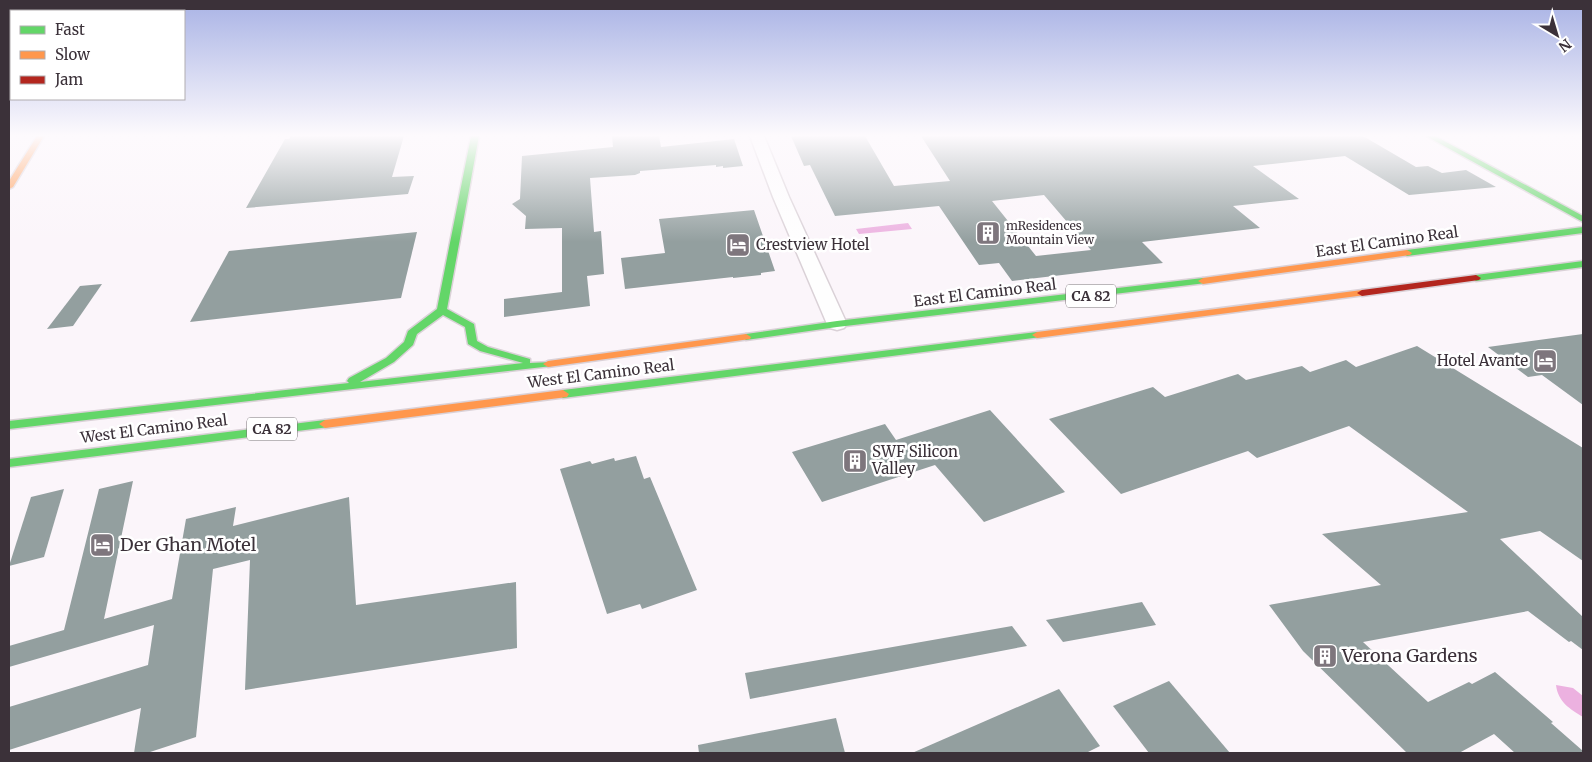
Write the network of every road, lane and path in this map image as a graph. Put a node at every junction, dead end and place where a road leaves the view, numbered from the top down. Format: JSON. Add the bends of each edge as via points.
{"nodes":[{"id":1,"x":468,"y":172,"type":"edge"},
{"id":2,"x":771,"y":172,"type":"edge"},
{"id":3,"x":1495,"y":172,"type":"edge"},
{"id":4,"x":13,"y":173,"type":"edge"},
{"id":5,"x":9,"y":187,"type":"edge"},
{"id":6,"x":1583,"y":220,"type":"edge"},
{"id":7,"x":1583,"y":230,"type":"edge"},
{"id":8,"x":1583,"y":264,"type":"edge"},
{"id":9,"x":1424,"y":272,"type":"dead end"},
{"id":10,"x":1381,"y":291,"type":"junction"},
{"id":11,"x":1110,"y":293,"type":"junction"},
{"id":12,"x":1100,"y":303,"type":"dead end"},
{"id":13,"x":442,"y":310,"type":"junction"},
{"id":14,"x":837,"y":324,"type":"junction"},
{"id":15,"x":980,"y":332,"type":"dead end"},
{"id":16,"x":823,"y":337,"type":"dead end"},
{"id":17,"x":974,"y":342,"type":"junction"},
{"id":18,"x":598,"y":358,"type":"joint"},
{"id":19,"x":539,"y":365,"type":"junction"},
{"id":20,"x":599,"y":378,"type":"dead end"},
{"id":21,"x":343,"y":387,"type":"junction"},
{"id":22,"x":534,"y":397,"type":"junction"},
{"id":23,"x":9,"y":425,"type":"edge"},
{"id":24,"x":9,"y":463,"type":"edge"}],
"edges":[{"from":1,"to":13,"type":"main road"},
{"from":2,"to":14,"type":"street"},
{"from":3,"to":6,"type":"main road"},
{"from":4,"to":5,"type":"main road"},
{"from":7,"to":11,"type":"main road","name":"East El Camino Real","number":"CA 82"},
{"from":8,"to":10,"type":"main road","number":"CA 82"},
{"from":9,"to":10,"type":"main road"},
{"from":10,"to":17,"type":"main road","name":"West El Camino Real","number":"CA 82"},
{"from":11,"to":12,"type":"main road"},
{"from":11,"to":14,"type":"main road","name":"East El Camino Real","number":"CA 82"},
{"from":13,"to":19,"type":"main road","via":[[470,326],[472,342],[484,349]]},
{"from":13,"to":21,"type":"main road","via":[[412,333],[409,343],[390,360]]},
{"from":14,"to":16,"type":"main road"},
{"from":14,"to":18,"type":"main road","name":"East El Camino Real","number":"CA 82"},
{"from":15,"to":17,"type":"main road"},
{"from":17,"to":22,"type":"main road","name":"West El Camino Real","number":"CA 82"},
{"from":18,"to":19,"type":"main road","name":"West El Camino Real","number":"CA 82"},
{"from":19,"to":21,"type":"main road","name":"West El Camino Real","number":"CA 82"},
{"from":20,"to":22,"type":"main road"},
{"from":21,"to":23,"type":"main road","name":"West El Camino Real","number":"CA 82"},
{"from":22,"to":24,"type":"main road","name":"West El Camino Real","number":"CA 82"}]}
